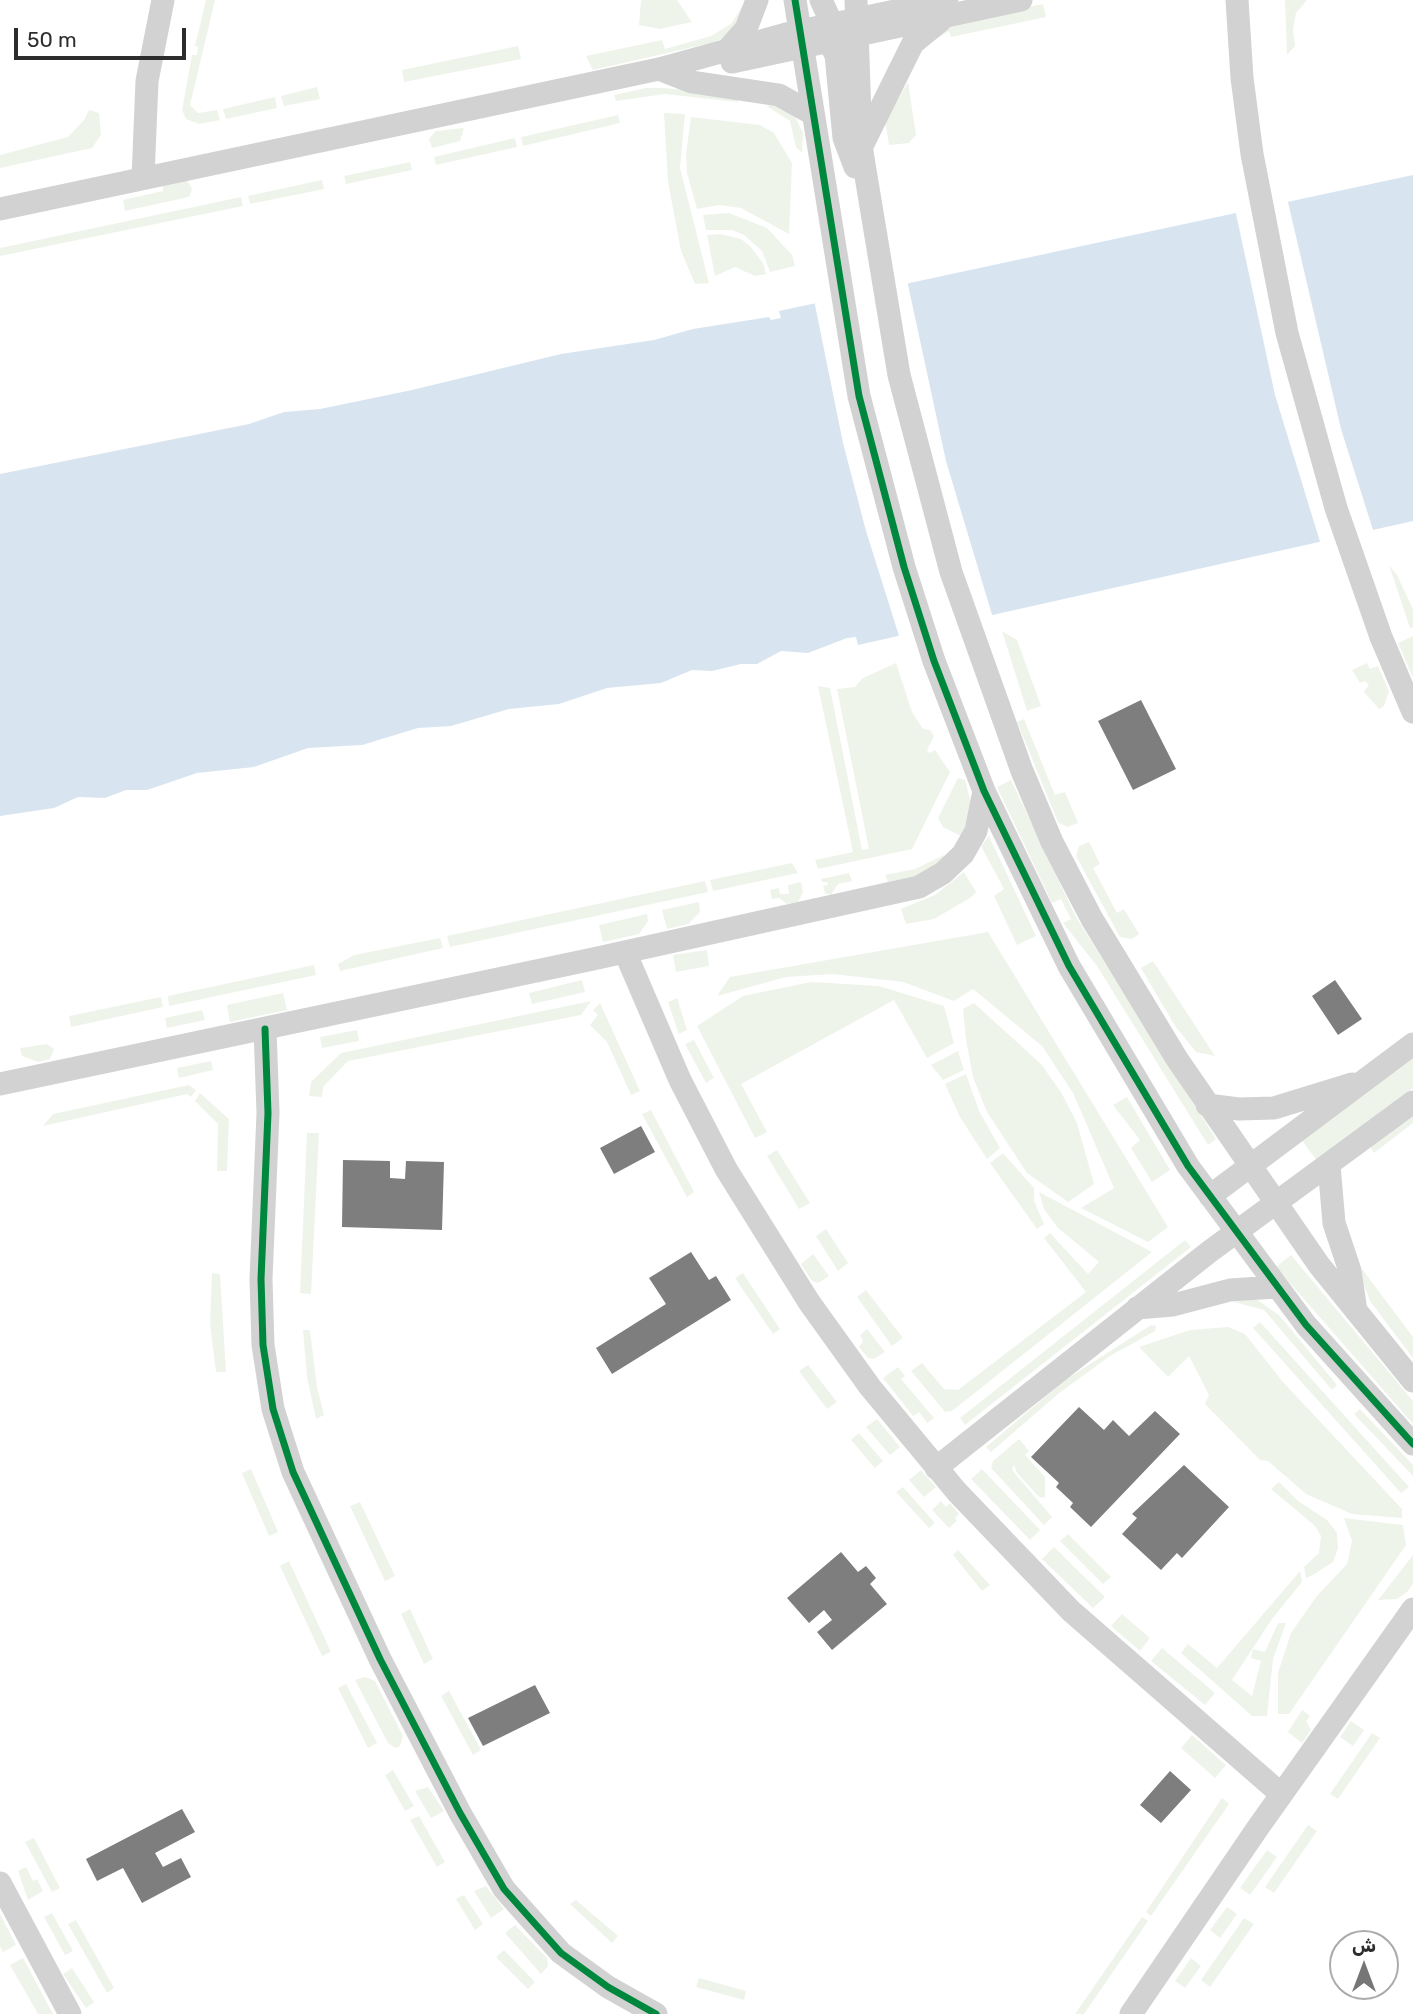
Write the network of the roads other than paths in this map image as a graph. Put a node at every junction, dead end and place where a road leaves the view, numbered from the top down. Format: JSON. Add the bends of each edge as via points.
{"nodes":[{"id":1,"x":163,"y":0,"type":"edge"},
{"id":2,"x":757,"y":0,"type":"edge"},
{"id":3,"x":795,"y":0,"type":"edge"},
{"id":4,"x":821,"y":0,"type":"edge"},
{"id":5,"x":1021,"y":0,"type":"edge"},
{"id":6,"x":1237,"y":0,"type":"edge"},
{"id":7,"x":946,"y":9,"type":"edge"},
{"id":8,"x":857,"y":18,"type":"edge"},
{"id":9,"x":831,"y":33,"type":"junction"},
{"id":10,"x":802,"y":39,"type":"junction"},
{"id":11,"x":729,"y":48,"type":"junction"},
{"id":12,"x":659,"y":69,"type":"junction"},
{"id":13,"x":813,"y":114,"type":"junction"},
{"id":14,"x":861,"y":146,"type":"junction"},
{"id":15,"x":143,"y":177,"type":"junction"},
{"id":16,"x":867,"y":188,"type":"junction"},
{"id":17,"x":0,"y":209,"type":"edge"},
{"id":18,"x":1413,"y":712,"type":"edge"},
{"id":19,"x":984,"y":791,"type":"junction"},
{"id":20,"x":625,"y":952,"type":"junction"},
{"id":21,"x":265,"y":1029,"type":"junction"},
{"id":22,"x":1413,"y":1044,"type":"edge"},
{"id":23,"x":1368,"y":1080,"type":"junction"},
{"id":24,"x":0,"y":1084,"type":"edge"},
{"id":25,"x":1413,"y":1102,"type":"edge"},
{"id":26,"x":1207,"y":1105,"type":"junction"},
{"id":27,"x":1329,"y":1166,"type":"junction"},
{"id":28,"x":1250,"y":1167,"type":"junction"},
{"id":29,"x":1210,"y":1196,"type":"junction"},
{"id":30,"x":1275,"y":1204,"type":"junction"},
{"id":31,"x":1236,"y":1232,"type":"junction"},
{"id":32,"x":1276,"y":1287,"type":"junction"},
{"id":33,"x":1137,"y":1308,"type":"junction"},
{"id":34,"x":1357,"y":1314,"type":"junction"},
{"id":35,"x":1413,"y":1381,"type":"edge"},
{"id":36,"x":1413,"y":1444,"type":"edge"},
{"id":37,"x":936,"y":1468,"type":"junction"},
{"id":38,"x":1413,"y":1609,"type":"edge"},
{"id":39,"x":1281,"y":1794,"type":"junction"},
{"id":40,"x":0,"y":1883,"type":"edge"},
{"id":41,"x":70,"y":2014,"type":"edge"},
{"id":42,"x":656,"y":2014,"type":"edge"},
{"id":43,"x":1131,"y":2014,"type":"edge"}],
"edges":[{"from":1,"to":15,"type":"street","via":[[147,81]]},
{"from":2,"to":11,"type":"street","via":[[746,29]]},
{"from":3,"to":10,"type":"street"},
{"from":4,"to":9,"type":"street"},
{"from":5,"to":7,"type":"street"},
{"from":6,"to":18,"type":"street","via":[[1241,78],[1252,154],[1299,380],[1356,566]]},
{"from":7,"to":8,"type":"street"},
{"from":7,"to":14,"type":"street","via":[[913,43]]},
{"from":8,"to":9,"type":"street","via":[[846,34]]},
{"from":8,"to":14,"type":"street"},
{"from":9,"to":10,"type":"street"},
{"from":9,"to":16,"type":"street","via":[[844,138]]},
{"from":10,"to":11,"type":"street"},
{"from":10,"to":12,"type":"street","via":[[713,65]]},
{"from":10,"to":13,"type":"street"},
{"from":11,"to":12,"type":"street"},
{"from":12,"to":13,"type":"street","via":[[692,82],[779,95]]},
{"from":12,"to":15,"type":"street"},
{"from":13,"to":19,"type":"street","via":[[847,339],[873,454],[934,661]]},
{"from":14,"to":16,"type":"street"},
{"from":15,"to":17,"type":"street"},
{"from":16,"to":26,"type":"street","via":[[910,425],[976,649],[1065,868],[1119,966]]},
{"from":19,"to":20,"type":"street","via":[[976,831],[963,853],[943,873],[919,887]]},
{"from":19,"to":29,"type":"street","via":[[1069,966]]},
{"from":20,"to":21,"type":"street"},
{"from":20,"to":37,"type":"street","via":[[680,1080],[752,1214],[839,1345]]},
{"from":21,"to":24,"type":"street"},
{"from":21,"to":42,"type":"street","via":[[268,1113],[263,1345],[273,1409],[293,1472],[386,1671],[504,1889],[561,1953]]},
{"from":22,"to":23,"type":"street"},
{"from":23,"to":26,"type":"street","via":[[1274,1108]]},
{"from":23,"to":28,"type":"street"},
{"from":25,"to":27,"type":"street"},
{"from":26,"to":28,"type":"street"},
{"from":27,"to":30,"type":"street"},
{"from":27,"to":34,"type":"street","via":[[1334,1223],[1350,1272]]},
{"from":28,"to":29,"type":"street"},
{"from":28,"to":30,"type":"street"},
{"from":29,"to":31,"type":"street"},
{"from":30,"to":31,"type":"street"},
{"from":30,"to":34,"type":"street"},
{"from":31,"to":32,"type":"street"},
{"from":31,"to":33,"type":"street"},
{"from":32,"to":33,"type":"street","via":[[1230,1290]]},
{"from":32,"to":36,"type":"street"},
{"from":33,"to":37,"type":"street"},
{"from":34,"to":35,"type":"street"},
{"from":37,"to":39,"type":"street","via":[[1071,1611]]},
{"from":38,"to":39,"type":"street"},
{"from":39,"to":43,"type":"street"},
{"from":40,"to":41,"type":"street"}]}
